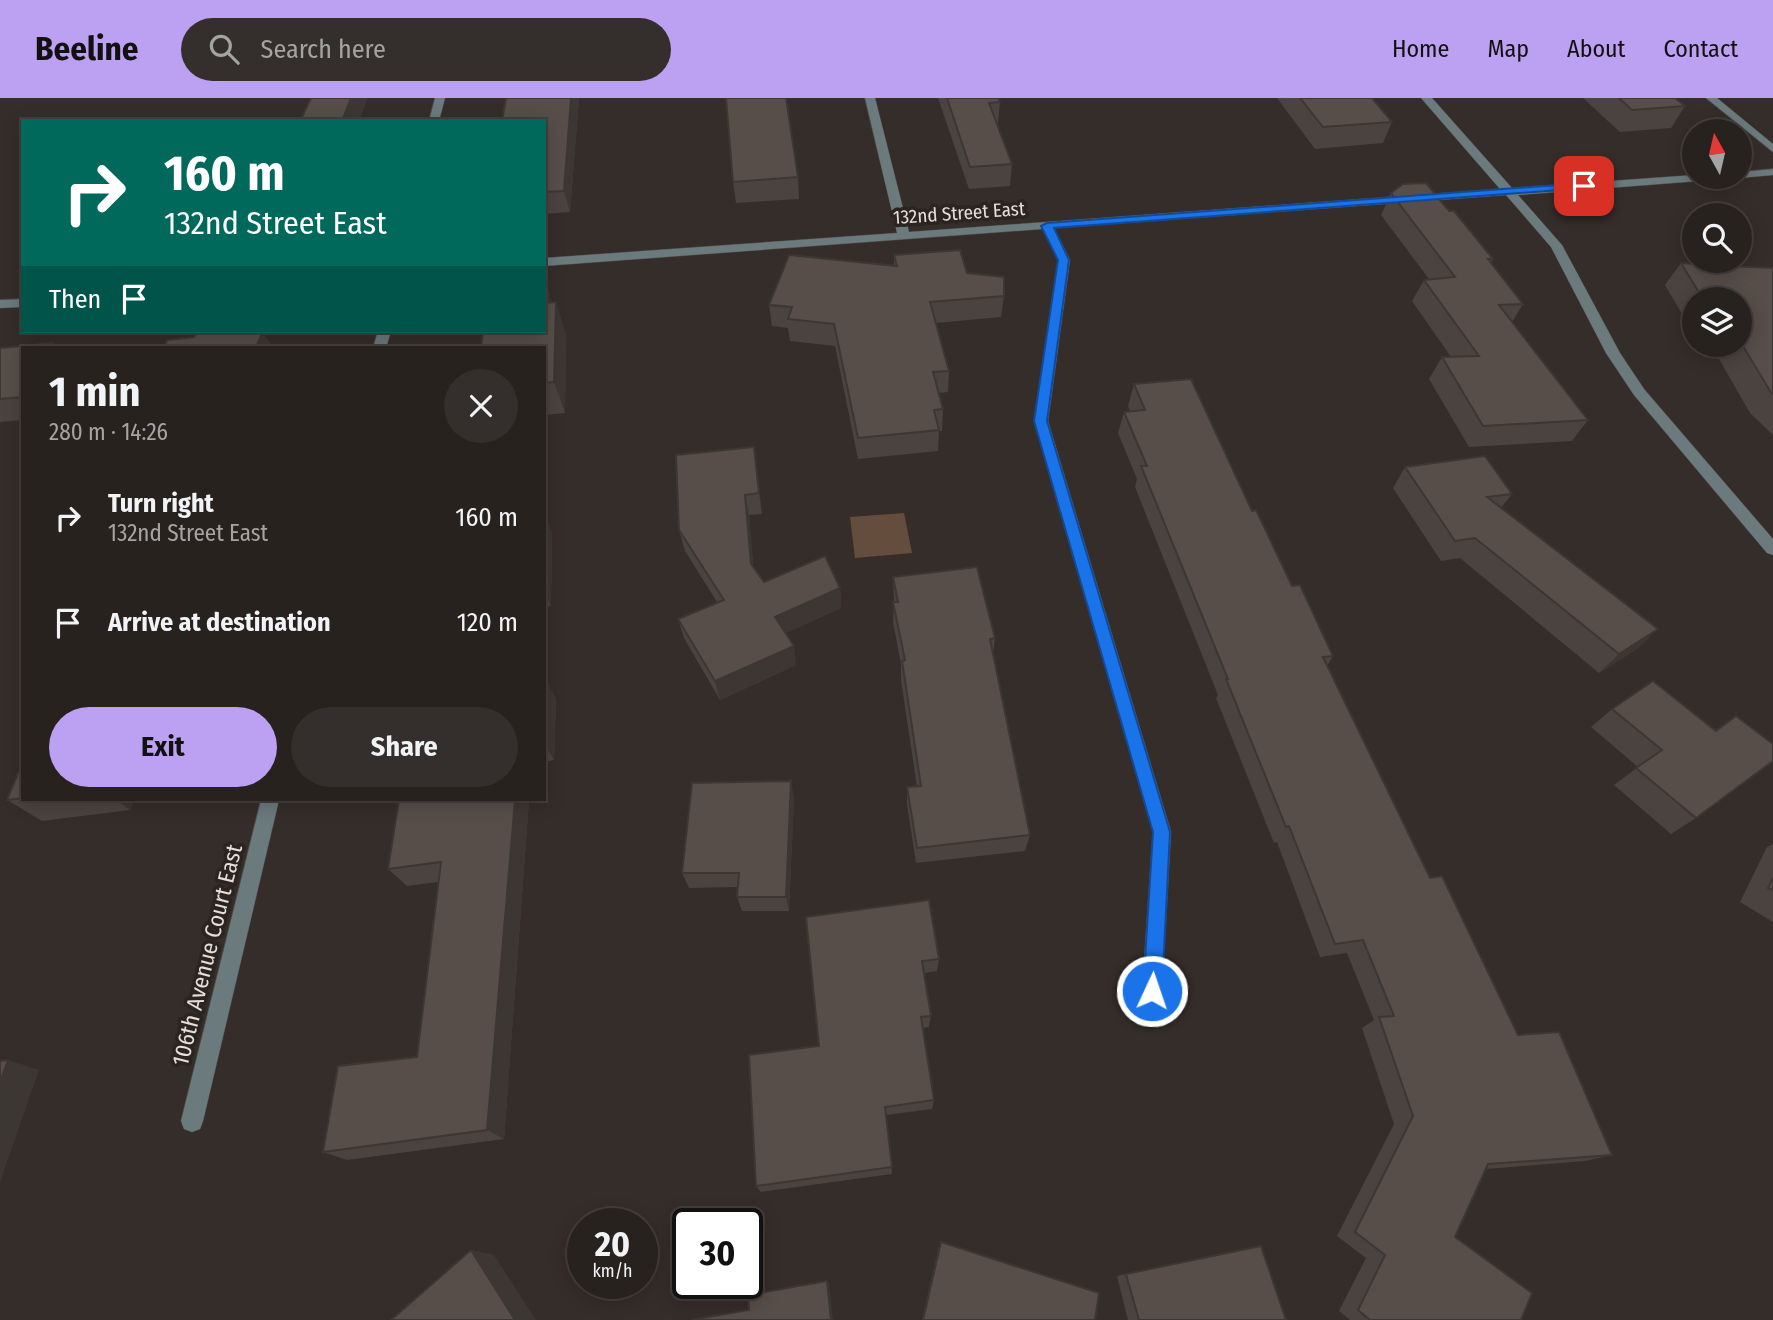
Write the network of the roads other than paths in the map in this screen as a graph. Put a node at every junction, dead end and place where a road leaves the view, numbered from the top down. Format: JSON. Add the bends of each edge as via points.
{"nodes":[{"id":1,"x":440,"y":98,"type":"edge"},
{"id":2,"x":870,"y":98,"type":"edge"},
{"id":3,"x":1426,"y":98,"type":"edge"},
{"id":4,"x":1711,"y":98,"type":"edge"},
{"id":5,"x":435,"y":119,"type":"edge"},
{"id":6,"x":1773,"y":149,"type":"edge"},
{"id":7,"x":1773,"y":172,"type":"edge"},
{"id":8,"x":1752,"y":174,"type":"edge"},
{"id":9,"x":1682,"y":179,"type":"edge"},
{"id":10,"x":1507,"y":191,"type":"junction"},
{"id":11,"x":1047,"y":226,"type":"junction"},
{"id":12,"x":904,"y":236,"type":"junction"},
{"id":13,"x":546,"y":262,"type":"edge"},
{"id":14,"x":21,"y":303,"type":"edge"},
{"id":15,"x":0,"y":304,"type":"edge"},
{"id":16,"x":1773,"y":550,"type":"edge"},
{"id":17,"x":270,"y":801,"type":"edge"},
{"id":18,"x":1152,"y":991,"type":"dead end"},
{"id":19,"x":192,"y":1121,"type":"dead end"}],
"edges":[{"from":1,"to":5,"type":"street"},
{"from":2,"to":12,"type":"street"},
{"from":3,"to":10,"type":"street"},
{"from":4,"to":6,"type":"street"},
{"from":7,"to":8,"type":"street"},
{"from":9,"to":10,"type":"street","name":"132nd Street East"},
{"from":10,"to":11,"type":"street","name":"132nd Street East"},
{"from":10,"to":16,"type":"street","via":[[1572,269],[1621,366]]},
{"from":11,"to":12,"type":"street","name":"132nd Street East"},
{"from":11,"to":18,"type":"street","via":[[1064,260],[1041,421],[1162,832]]},
{"from":12,"to":13,"type":"street","name":"132nd Street East"},
{"from":14,"to":15,"type":"street"},
{"from":17,"to":19,"type":"street","name":"106th Avenue Court East"}]}
